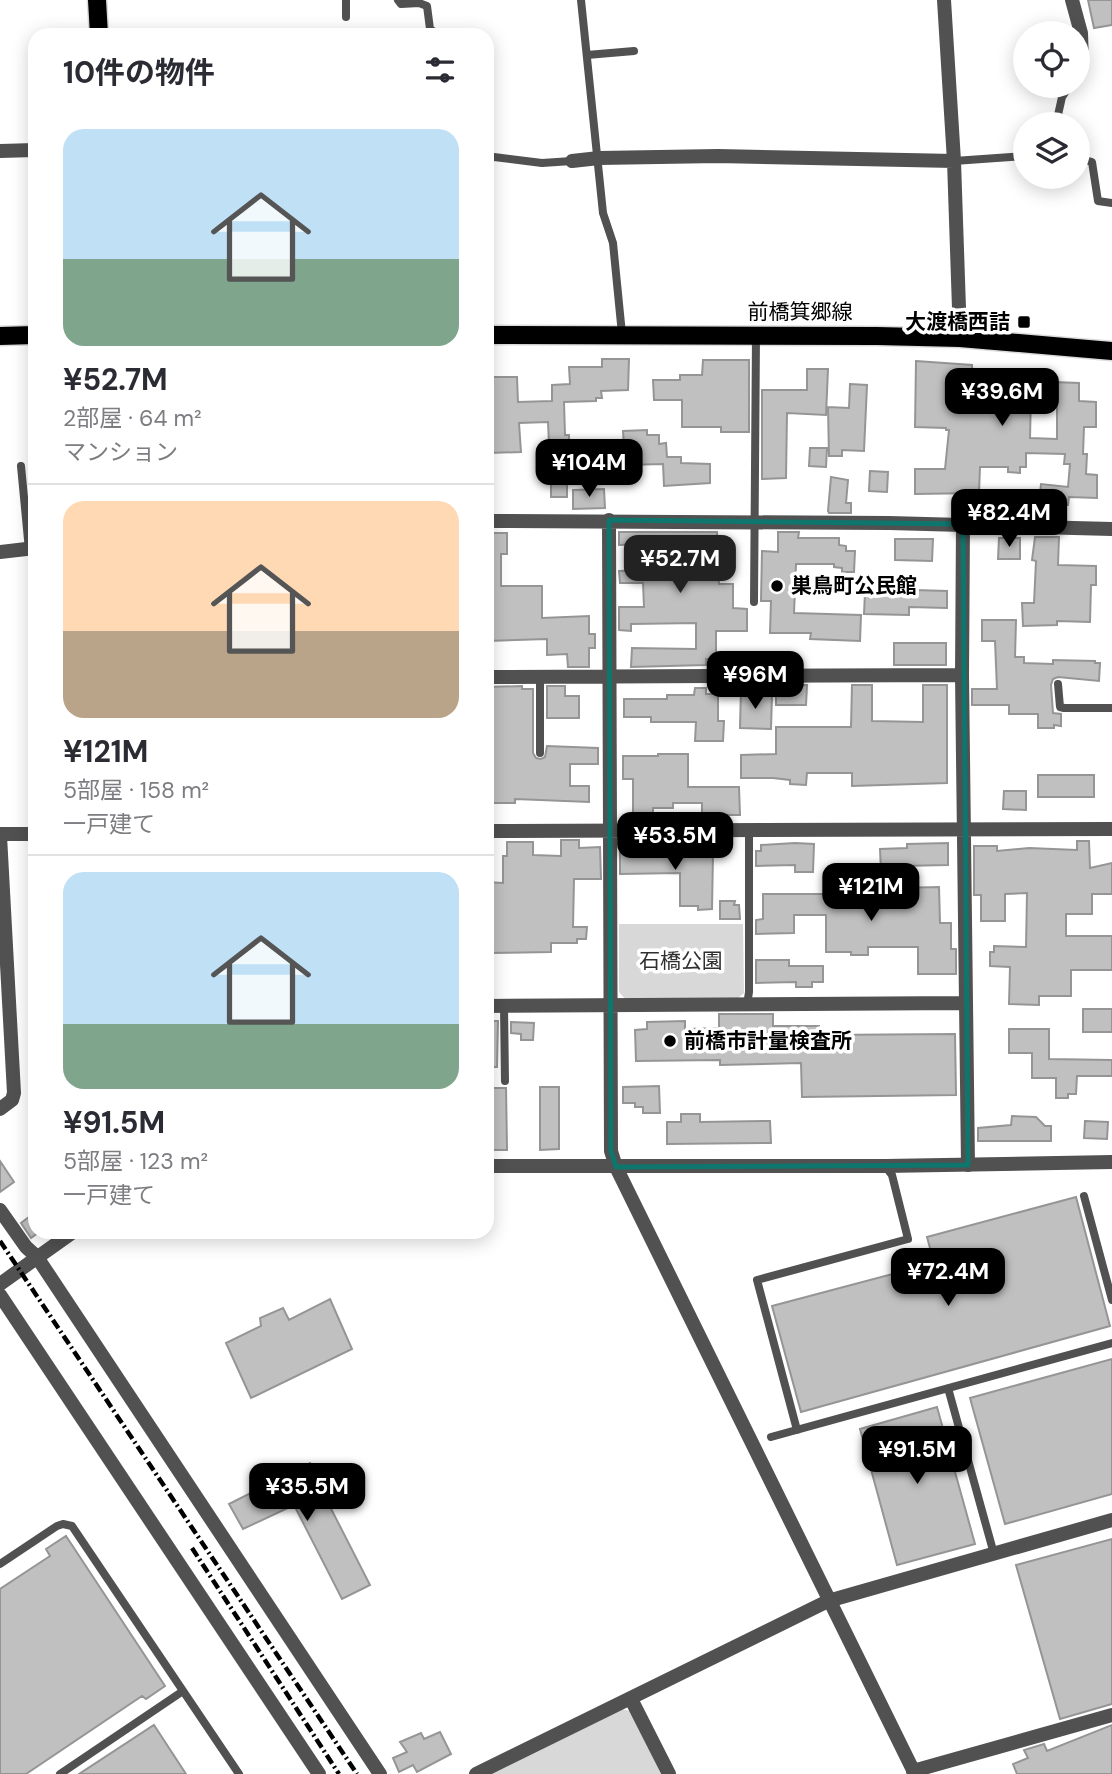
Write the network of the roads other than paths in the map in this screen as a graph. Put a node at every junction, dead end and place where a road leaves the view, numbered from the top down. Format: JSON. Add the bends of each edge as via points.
{"nodes":[{"id":1,"x":97,"y":0,"type":"edge"},
{"id":2,"x":345,"y":0,"type":"edge"},
{"id":3,"x":398,"y":0,"type":"edge"},
{"id":4,"x":581,"y":0,"type":"edge"},
{"id":5,"x":944,"y":0,"type":"edge"},
{"id":6,"x":1072,"y":0,"type":"edge"},
{"id":7,"x":346,"y":17,"type":"dead end"},
{"id":8,"x":1078,"y":21,"type":"edge"},
{"id":9,"x":99,"y":28,"type":"edge"},
{"id":10,"x":430,"y":28,"type":"edge"},
{"id":11,"x":634,"y":51,"type":"dead end"},
{"id":12,"x":587,"y":55,"type":"junction"},
{"id":13,"x":28,"y":150,"type":"edge"},
{"id":14,"x":0,"y":151,"type":"edge"},
{"id":15,"x":494,"y":157,"type":"edge"},
{"id":16,"x":1013,"y":157,"type":"edge"},
{"id":17,"x":599,"y":158,"type":"junction"},
{"id":18,"x":572,"y":161,"type":"joint"},
{"id":19,"x":954,"y":161,"type":"junction"},
{"id":20,"x":1090,"y":161,"type":"edge"},
{"id":21,"x":1112,"y":203,"type":"edge"},
{"id":22,"x":622,"y":334,"type":"junction"},
{"id":23,"x":28,"y":335,"type":"edge"},
{"id":24,"x":494,"y":335,"type":"edge"},
{"id":25,"x":756,"y":335,"type":"junction"},
{"id":26,"x":0,"y":336,"type":"edge"},
{"id":27,"x":960,"y":338,"type":"junction"},
{"id":28,"x":1112,"y":351,"type":"edge"},
{"id":29,"x":21,"y":466,"type":"dead end"},
{"id":30,"x":28,"y":519,"type":"edge"},
{"id":31,"x":609,"y":520,"type":"junction"},
{"id":32,"x":494,"y":521,"type":"edge"},
{"id":33,"x":755,"y":522,"type":"junction"},
{"id":34,"x":963,"y":524,"type":"junction"},
{"id":35,"x":1112,"y":530,"type":"edge"},
{"id":36,"x":28,"y":549,"type":"edge"},
{"id":37,"x":0,"y":552,"type":"edge"},
{"id":38,"x":754,"y":602,"type":"dead end"},
{"id":39,"x":962,"y":675,"type":"junction"},
{"id":40,"x":494,"y":677,"type":"edge"},
{"id":41,"x":540,"y":677,"type":"junction"},
{"id":42,"x":608,"y":678,"type":"junction"},
{"id":43,"x":1058,"y":684,"type":"dead end"},
{"id":44,"x":1112,"y":708,"type":"edge"},
{"id":45,"x":540,"y":753,"type":"dead end"},
{"id":46,"x":964,"y":829,"type":"junction"},
{"id":47,"x":1112,"y":829,"type":"edge"},
{"id":48,"x":610,"y":830,"type":"junction"},
{"id":49,"x":494,"y":831,"type":"edge"},
{"id":50,"x":749,"y":831,"type":"junction"},
{"id":51,"x":28,"y":834,"type":"edge"},
{"id":52,"x":0,"y":835,"type":"edge"},
{"id":53,"x":964,"y":1003,"type":"junction"},
{"id":54,"x":609,"y":1005,"type":"junction"},
{"id":55,"x":747,"y":1005,"type":"junction"},
{"id":56,"x":494,"y":1006,"type":"edge"},
{"id":57,"x":504,"y":1006,"type":"junction"},
{"id":58,"x":505,"y":1081,"type":"dead end"},
{"id":59,"x":0,"y":1109,"type":"edge"},
{"id":60,"x":1112,"y":1162,"type":"edge"},
{"id":61,"x":968,"y":1165,"type":"junction"},
{"id":62,"x":494,"y":1166,"type":"edge"},
{"id":63,"x":885,"y":1166,"type":"junction"},
{"id":64,"x":616,"y":1167,"type":"junction"},
{"id":65,"x":1084,"y":1196,"type":"dead end"},
{"id":66,"x":0,"y":1210,"type":"edge"},
{"id":67,"x":63,"y":1239,"type":"edge"},
{"id":68,"x":37,"y":1257,"type":"junction"},
{"id":69,"x":0,"y":1284,"type":"edge"},
{"id":70,"x":0,"y":1295,"type":"edge"},
{"id":71,"x":1112,"y":1300,"type":"edge"},
{"id":72,"x":1112,"y":1343,"type":"edge"},
{"id":73,"x":948,"y":1388,"type":"junction"},
{"id":74,"x":797,"y":1430,"type":"junction"},
{"id":75,"x":771,"y":1437,"type":"dead end"},
{"id":76,"x":1112,"y":1520,"type":"edge"},
{"id":77,"x":993,"y":1554,"type":"junction"},
{"id":78,"x":0,"y":1563,"type":"edge"},
{"id":79,"x":828,"y":1601,"type":"junction"},
{"id":80,"x":183,"y":1690,"type":"junction"},
{"id":81,"x":631,"y":1699,"type":"junction"},
{"id":82,"x":1112,"y":1715,"type":"edge"},
{"id":83,"x":914,"y":1773,"type":"edge"},
{"id":84,"x":60,"y":1774,"type":"edge"},
{"id":85,"x":239,"y":1774,"type":"edge"},
{"id":86,"x":319,"y":1774,"type":"edge"},
{"id":87,"x":380,"y":1774,"type":"edge"},
{"id":88,"x":476,"y":1774,"type":"edge"},
{"id":89,"x":668,"y":1774,"type":"edge"}],
"edges":[{"from":1,"to":9,"type":"main road"},
{"from":2,"to":7,"type":"lane"},
{"from":3,"to":10,"type":"lane","via":[[427,6]]},
{"from":4,"to":12,"type":"lane"},
{"from":5,"to":19,"type":"street"},
{"from":6,"to":8,"type":"street"},
{"from":11,"to":12,"type":"lane"},
{"from":12,"to":17,"type":"lane"},
{"from":13,"to":14,"type":"street"},
{"from":15,"to":18,"type":"lane","via":[[542,163]]},
{"from":16,"to":19,"type":"lane"},
{"from":17,"to":18,"type":"street"},
{"from":17,"to":19,"type":"street"},
{"from":17,"to":22,"type":"lane"},
{"from":19,"to":27,"type":"street"},
{"from":20,"to":21,"type":"lane","via":[[1098,201]]},
{"from":22,"to":24,"type":"main road","name":"前橋箕郷線"},
{"from":22,"to":25,"type":"main road","name":"前橋箕郷線"},
{"from":23,"to":26,"type":"main road"},
{"from":25,"to":27,"type":"main road","name":"前橋箕郷線"},
{"from":25,"to":33,"type":"lane"},
{"from":27,"to":28,"type":"main road","name":"前橋箕郷線"},
{"from":29,"to":30,"type":"lane"},
{"from":31,"to":32,"type":"street"},
{"from":31,"to":33,"type":"street"},
{"from":31,"to":42,"type":"street"},
{"from":33,"to":34,"type":"street"},
{"from":33,"to":38,"type":"lane"},
{"from":34,"to":35,"type":"street"},
{"from":34,"to":39,"type":"street"},
{"from":36,"to":37,"type":"street"},
{"from":39,"to":42,"type":"street"},
{"from":39,"to":46,"type":"street"},
{"from":40,"to":41,"type":"street"},
{"from":41,"to":42,"type":"street"},
{"from":41,"to":45,"type":"lane"},
{"from":42,"to":48,"type":"street"},
{"from":43,"to":44,"type":"lane","via":[[1060,707]]},
{"from":46,"to":47,"type":"street"},
{"from":46,"to":50,"type":"street"},
{"from":46,"to":53,"type":"street"},
{"from":48,"to":49,"type":"street"},
{"from":48,"to":50,"type":"street"},
{"from":48,"to":54,"type":"street"},
{"from":50,"to":55,"type":"lane"},
{"from":51,"to":52,"type":"street"},
{"from":52,"to":59,"type":"street","via":[[14,1093]]},
{"from":53,"to":55,"type":"street"},
{"from":53,"to":61,"type":"street"},
{"from":54,"to":55,"type":"street"},
{"from":54,"to":57,"type":"street"},
{"from":54,"to":64,"type":"street","via":[[611,1151]]},
{"from":56,"to":57,"type":"street"},
{"from":57,"to":58,"type":"lane"},
{"from":60,"to":61,"type":"street"},
{"from":61,"to":63,"type":"street"},
{"from":62,"to":64,"type":"street"},
{"from":63,"to":64,"type":"street"},
{"from":63,"to":74,"type":"lane","via":[[892,1175],[908,1239],[757,1280]]},
{"from":64,"to":79,"type":"street"},
{"from":65,"to":71,"type":"lane"},
{"from":66,"to":68,"type":"street"},
{"from":67,"to":68,"type":"street"},
{"from":68,"to":69,"type":"street"},
{"from":68,"to":87,"type":"street"},
{"from":70,"to":86,"type":"street"},
{"from":72,"to":73,"type":"lane"},
{"from":73,"to":74,"type":"lane"},
{"from":73,"to":77,"type":"lane"},
{"from":74,"to":75,"type":"lane"},
{"from":76,"to":77,"type":"street"},
{"from":77,"to":79,"type":"street"},
{"from":78,"to":80,"type":"lane","via":[[57,1526],[72,1526]]},
{"from":79,"to":81,"type":"street"},
{"from":79,"to":83,"type":"street"},
{"from":80,"to":84,"type":"lane"},
{"from":80,"to":85,"type":"lane"},
{"from":81,"to":88,"type":"street"},
{"from":81,"to":89,"type":"street"},
{"from":82,"to":83,"type":"street"}]}
